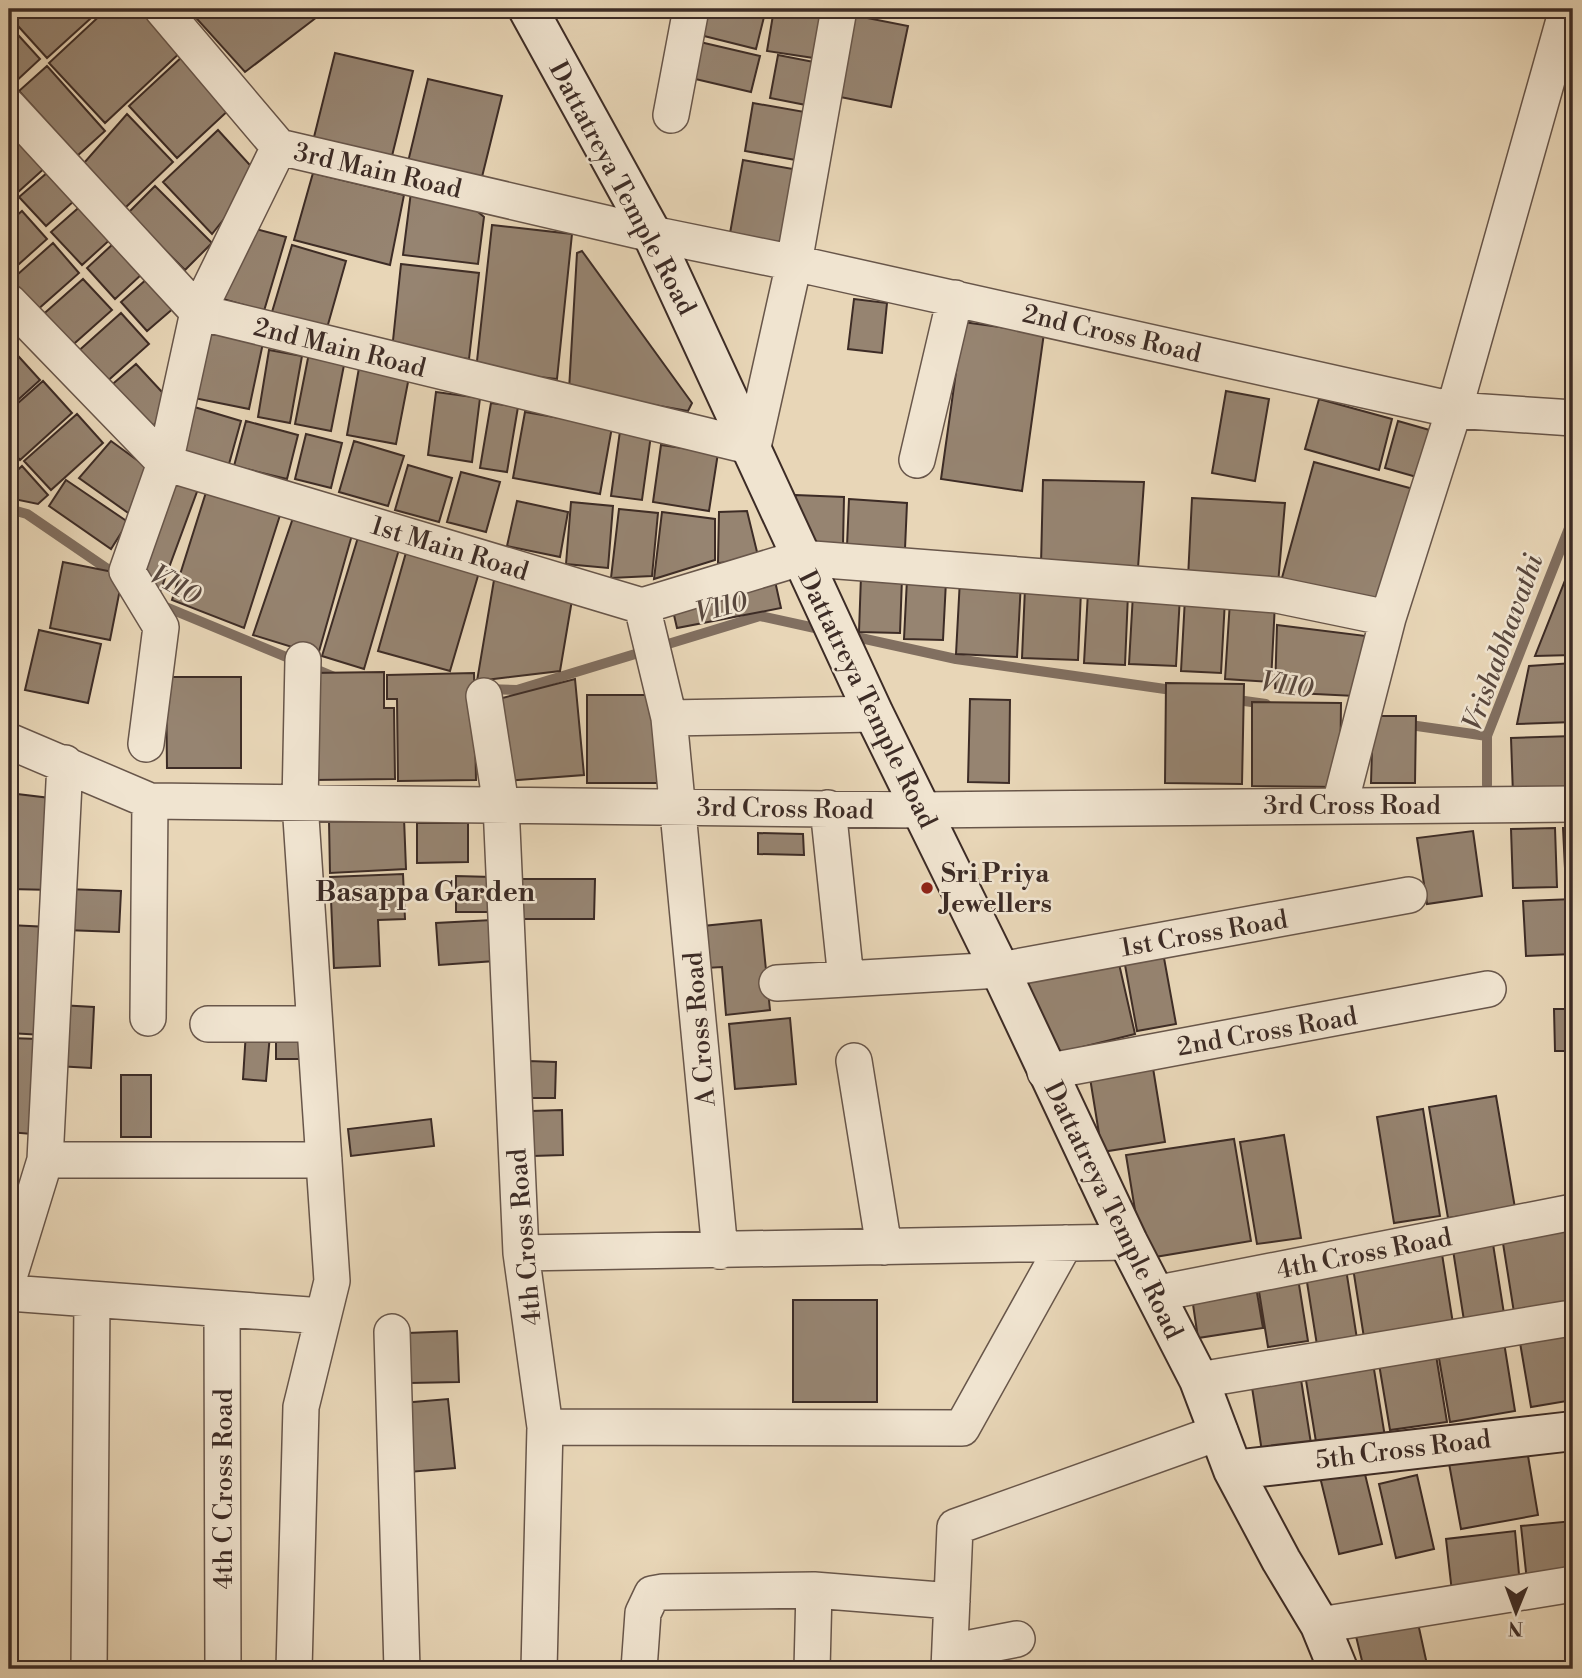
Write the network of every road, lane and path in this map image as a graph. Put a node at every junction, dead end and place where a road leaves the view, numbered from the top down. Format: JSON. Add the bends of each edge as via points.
{"nodes":[{"id":1,"x":162,"y":9,"type":"edge"},
{"id":2,"x":528,"y":9,"type":"edge"},
{"id":3,"x":691,"y":9,"type":"edge"},
{"id":4,"x":839,"y":9,"type":"edge"},
{"id":5,"x":1569,"y":12,"type":"edge"},
{"id":6,"x":9,"y":107,"type":"edge"},
{"id":7,"x":671,"y":115,"type":"dead end"},
{"id":8,"x":279,"y":147,"type":"junction"},
{"id":9,"x":652,"y":234,"type":"junction"},
{"id":10,"x":794,"y":262,"type":"junction"},
{"id":11,"x":955,"y":298,"type":"junction"},
{"id":12,"x":9,"y":302,"type":"edge"},
{"id":13,"x":198,"y":312,"type":"junction"},
{"id":14,"x":1454,"y":410,"type":"junction"},
{"id":15,"x":1573,"y":418,"type":"edge"},
{"id":16,"x":753,"y":447,"type":"junction"},
{"id":17,"x":917,"y":460,"type":"dead end"},
{"id":18,"x":165,"y":463,"type":"junction"},
{"id":19,"x":800,"y":558,"type":"junction"},
{"id":20,"x":642,"y":606,"type":"junction"},
{"id":21,"x":1388,"y":618,"type":"junction"},
{"id":22,"x":303,"y":660,"type":"dead end"},
{"id":23,"x":484,"y":696,"type":"dead end"},
{"id":24,"x":874,"y":714,"type":"junction"},
{"id":25,"x":669,"y":718,"type":"junction"},
{"id":26,"x":9,"y":741,"type":"edge"},
{"id":27,"x":146,"y":744,"type":"dead end"},
{"id":28,"x":65,"y":763,"type":"junction"},
{"id":29,"x":150,"y":801,"type":"junction"},
{"id":30,"x":300,"y":803,"type":"junction"},
{"id":31,"x":1340,"y":804,"type":"junction"},
{"id":32,"x":1573,"y":804,"type":"edge"},
{"id":33,"x":500,"y":805,"type":"junction"},
{"id":34,"x":679,"y":806,"type":"junction"},
{"id":35,"x":828,"y":808,"type":"junction"},
{"id":36,"x":920,"y":810,"type":"junction"},
{"id":37,"x":1409,"y":895,"type":"dead end"},
{"id":38,"x":1000,"y":970,"type":"junction"},
{"id":39,"x":846,"y":979,"type":"junction"},
{"id":40,"x":777,"y":983,"type":"dead end"},
{"id":41,"x":1488,"y":989,"type":"dead end"},
{"id":42,"x":148,"y":1018,"type":"dead end"},
{"id":43,"x":208,"y":1024,"type":"dead end"},
{"id":44,"x":314,"y":1024,"type":"junction"},
{"id":45,"x":854,"y":1061,"type":"dead end"},
{"id":46,"x":1045,"y":1072,"type":"junction"},
{"id":47,"x":45,"y":1160,"type":"junction"},
{"id":48,"x":324,"y":1160,"type":"junction"},
{"id":49,"x":1573,"y":1212,"type":"edge"},
{"id":50,"x":1128,"y":1242,"type":"junction"},
{"id":51,"x":1065,"y":1243,"type":"junction"},
{"id":52,"x":884,"y":1247,"type":"junction"},
{"id":53,"x":720,"y":1251,"type":"junction"},
{"id":54,"x":521,"y":1253,"type":"junction"},
{"id":55,"x":9,"y":1277,"type":"edge"},
{"id":56,"x":9,"y":1293,"type":"edge"},
{"id":57,"x":1154,"y":1294,"type":"junction"},
{"id":58,"x":92,"y":1299,"type":"junction"},
{"id":59,"x":222,"y":1309,"type":"junction"},
{"id":60,"x":323,"y":1316,"type":"junction"},
{"id":61,"x":1565,"y":1319,"type":"dead end"},
{"id":62,"x":392,"y":1332,"type":"dead end"},
{"id":63,"x":1199,"y":1380,"type":"junction"},
{"id":64,"x":545,"y":1427,"type":"junction"},
{"id":65,"x":1573,"y":1431,"type":"edge"},
{"id":66,"x":1220,"y":1432,"type":"junction"},
{"id":67,"x":1233,"y":1469,"type":"junction"},
{"id":68,"x":1573,"y":1584,"type":"edge"},
{"id":69,"x":814,"y":1590,"type":"junction"},
{"id":70,"x":952,"y":1601,"type":"junction"},
{"id":71,"x":1320,"y":1625,"type":"junction"},
{"id":72,"x":1017,"y":1639,"type":"dead end"},
{"id":73,"x":949,"y":1661,"type":"edge"},
{"id":74,"x":89,"y":1669,"type":"edge"},
{"id":75,"x":223,"y":1669,"type":"edge"},
{"id":76,"x":294,"y":1669,"type":"edge"},
{"id":77,"x":402,"y":1669,"type":"edge"},
{"id":78,"x":539,"y":1669,"type":"edge"},
{"id":79,"x":639,"y":1669,"type":"edge"},
{"id":80,"x":812,"y":1669,"type":"edge"},
{"id":81,"x":1338,"y":1669,"type":"edge"}],
"edges":[{"from":1,"to":8,"type":"street","name":"3rd Main Road"},
{"from":2,"to":9,"type":"street","name":"Dattatreya Temple Road"},
{"from":3,"to":7,"type":"street"},
{"from":4,"to":10,"type":"street"},
{"from":5,"to":14,"type":"street"},
{"from":6,"to":13,"type":"street"},
{"from":8,"to":9,"type":"street","name":"3rd Main Road"},
{"from":8,"to":13,"type":"street"},
{"from":9,"to":10,"type":"street","name":"2nd Cross Road"},
{"from":9,"to":16,"type":"street","name":"Dattatreya Temple Road"},
{"from":10,"to":11,"type":"street","name":"2nd Cross Road"},
{"from":10,"to":16,"type":"street"},
{"from":11,"to":14,"type":"street","name":"2nd Cross Road"},
{"from":11,"to":17,"type":"street"},
{"from":12,"to":18,"type":"street","name":"1st Main Road"},
{"from":13,"to":16,"type":"street","name":"2nd Main Road"},
{"from":13,"to":18,"type":"street"},
{"from":14,"to":15,"type":"street","name":"2nd Cross Road"},
{"from":14,"to":21,"type":"street"},
{"from":16,"to":19,"type":"street","name":"Dattatreya Temple Road"},
{"from":18,"to":20,"type":"street","name":"1st Main Road"},
{"from":18,"to":27,"type":"street","via":[[127,571],[161,627]]},
{"from":19,"to":20,"type":"street"},
{"from":19,"to":21,"type":"street","via":[[1277,594]]},
{"from":19,"to":24,"type":"street","name":"Dattatreya Temple Road"},
{"from":20,"to":25,"type":"street"},
{"from":21,"to":31,"type":"street"},
{"from":22,"to":30,"type":"street"},
{"from":23,"to":33,"type":"street","name":"4th Cross Road"},
{"from":24,"to":25,"type":"street"},
{"from":24,"to":36,"type":"street","name":"Dattatreya Temple Road"},
{"from":25,"to":34,"type":"street","name":"A Cross Road"},
{"from":26,"to":28,"type":"street","name":"3rd Cross Road"},
{"from":28,"to":29,"type":"street","name":"3rd Cross Road"},
{"from":28,"to":47,"type":"street"},
{"from":29,"to":30,"type":"street","name":"3rd Cross Road"},
{"from":29,"to":42,"type":"street"},
{"from":30,"to":33,"type":"street","name":"3rd Cross Road"},
{"from":30,"to":44,"type":"street"},
{"from":31,"to":32,"type":"street","name":"3rd Cross Road"},
{"from":31,"to":36,"type":"street","name":"3rd Cross Road"},
{"from":33,"to":34,"type":"street","name":"3rd Cross Road"},
{"from":33,"to":54,"type":"street","name":"4th Cross Road"},
{"from":34,"to":35,"type":"street","name":"3rd Cross Road"},
{"from":34,"to":53,"type":"street","name":"A Cross Road"},
{"from":35,"to":36,"type":"street","name":"3rd Cross Road"},
{"from":35,"to":39,"type":"street"},
{"from":36,"to":38,"type":"street","name":"Dattatreya Temple Road"},
{"from":37,"to":38,"type":"street","name":"1st Cross Road"},
{"from":38,"to":39,"type":"street","name":"1st Cross Road"},
{"from":38,"to":46,"type":"street","name":"Dattatreya Temple Road"},
{"from":39,"to":40,"type":"street","name":"1st Cross Road"},
{"from":41,"to":46,"type":"street","name":"2nd Cross Road"},
{"from":43,"to":44,"type":"street"},
{"from":44,"to":48,"type":"street"},
{"from":45,"to":52,"type":"street"},
{"from":46,"to":50,"type":"street","name":"Dattatreya Temple Road"},
{"from":47,"to":48,"type":"street"},
{"from":47,"to":55,"type":"street"},
{"from":48,"to":60,"type":"street","via":[[332,1281]]},
{"from":49,"to":57,"type":"street","name":"4th Cross Road"},
{"from":50,"to":51,"type":"street"},
{"from":50,"to":57,"type":"street","name":"Dattatreya Temple Road"},
{"from":51,"to":52,"type":"street"},
{"from":51,"to":64,"type":"street","via":[[962,1428]]},
{"from":52,"to":53,"type":"street"},
{"from":53,"to":54,"type":"street"},
{"from":54,"to":64,"type":"street","name":"4th Cross Road"},
{"from":56,"to":58,"type":"street"},
{"from":57,"to":63,"type":"street","name":"Dattatreya Temple Road"},
{"from":58,"to":59,"type":"street"},
{"from":58,"to":74,"type":"street"},
{"from":59,"to":60,"type":"street"},
{"from":59,"to":75,"type":"street","name":"4th C Cross Road"},
{"from":60,"to":76,"type":"street","via":[[301,1407]]},
{"from":61,"to":63,"type":"street"},
{"from":62,"to":77,"type":"street"},
{"from":63,"to":66,"type":"street","name":"Dattatreya Temple Road"},
{"from":64,"to":78,"type":"street","name":"4th Cross Road"},
{"from":65,"to":67,"type":"street","name":"5th Cross Road"},
{"from":66,"to":67,"type":"street","name":"Dattatreya Temple Road"},
{"from":66,"to":70,"type":"street","via":[[955,1527]]},
{"from":67,"to":71,"type":"street","name":"Dattatreya Temple Road"},
{"from":68,"to":71,"type":"street"},
{"from":69,"to":70,"type":"street"},
{"from":69,"to":79,"type":"street","via":[[652,1594],[643,1613]]},
{"from":69,"to":80,"type":"street"},
{"from":70,"to":73,"type":"street"},
{"from":71,"to":81,"type":"street","name":"Dattatreya Temple Road"},
{"from":72,"to":73,"type":"street"}]}
